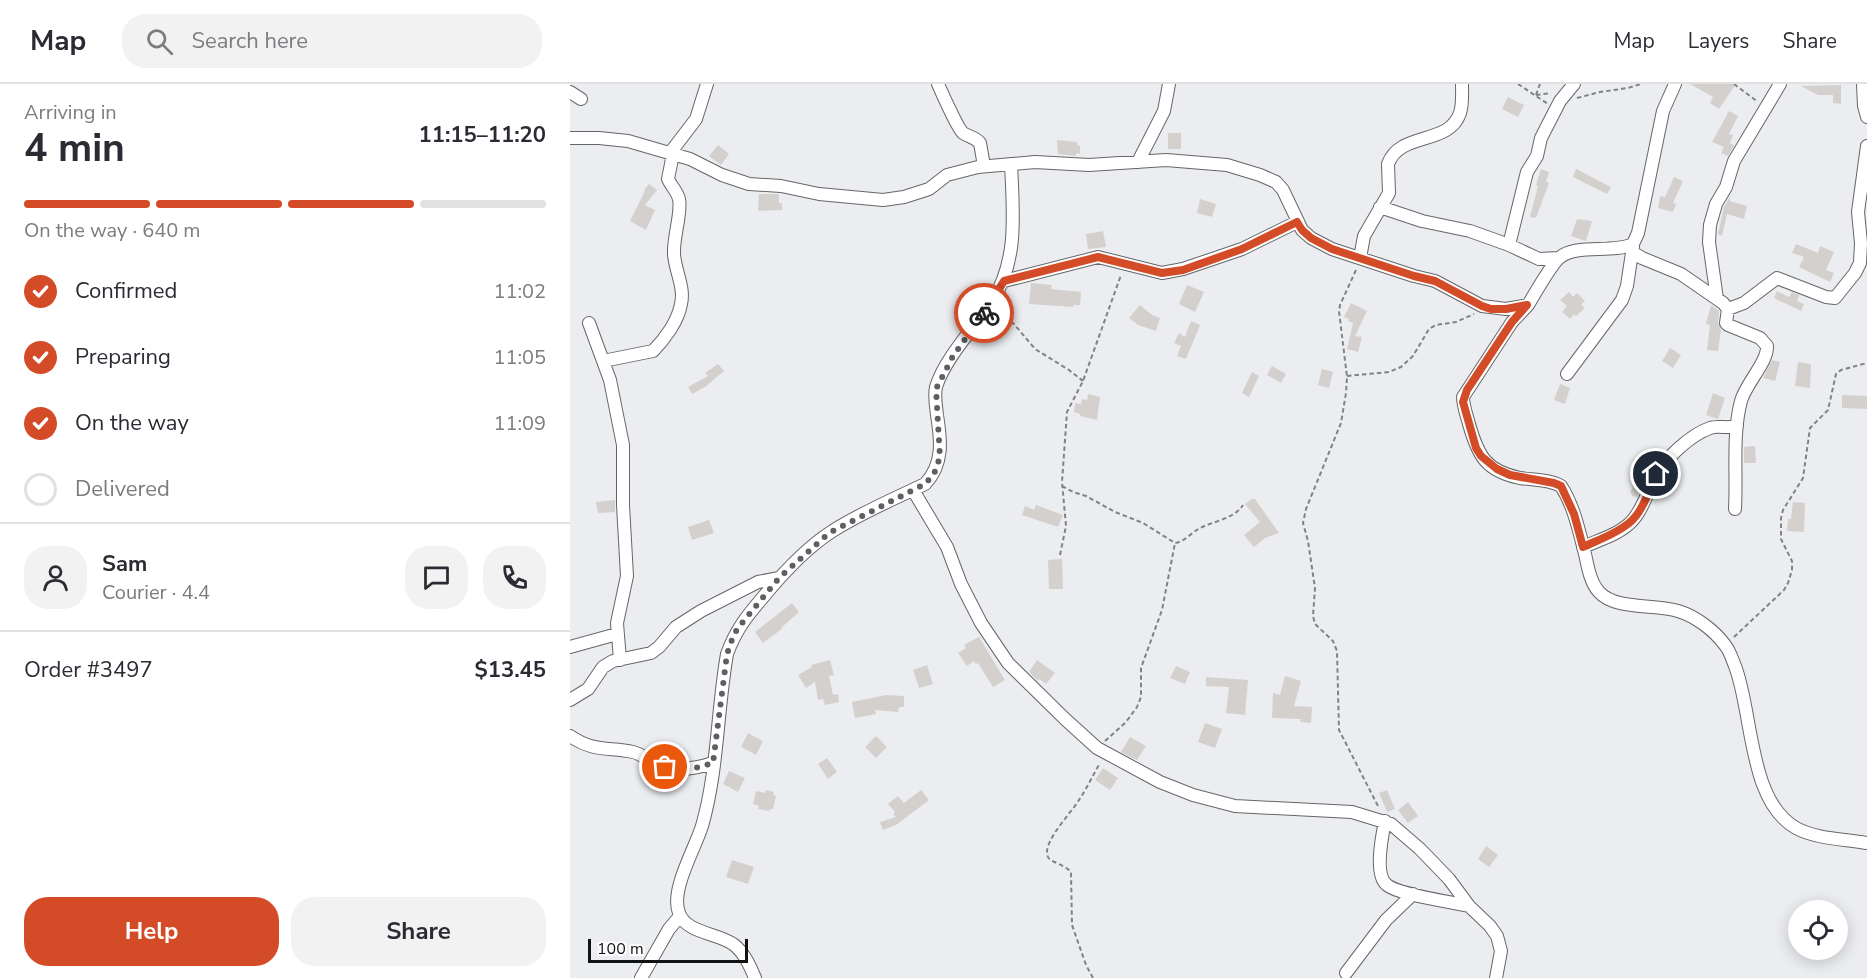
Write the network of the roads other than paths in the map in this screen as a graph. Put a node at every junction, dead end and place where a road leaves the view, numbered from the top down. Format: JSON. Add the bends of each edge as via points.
{"nodes":[{"id":1,"x":707,"y":84,"type":"edge"},
{"id":2,"x":938,"y":84,"type":"edge"},
{"id":3,"x":1169,"y":84,"type":"edge"},
{"id":4,"x":1462,"y":84,"type":"edge"},
{"id":5,"x":1574,"y":84,"type":"edge"},
{"id":6,"x":1676,"y":84,"type":"edge"},
{"id":7,"x":1780,"y":84,"type":"edge"},
{"id":8,"x":1863,"y":84,"type":"edge"},
{"id":9,"x":570,"y":92,"type":"edge"},
{"id":10,"x":581,"y":99,"type":"dead end"},
{"id":11,"x":1867,"y":117,"type":"edge"},
{"id":12,"x":570,"y":138,"type":"edge"},
{"id":13,"x":1867,"y":146,"type":"edge"},
{"id":14,"x":671,"y":153,"type":"junction"},
{"id":15,"x":1138,"y":162,"type":"junction"},
{"id":16,"x":1011,"y":164,"type":"junction"},
{"id":17,"x":984,"y":166,"type":"junction"},
{"id":18,"x":1380,"y":207,"type":"junction"},
{"id":19,"x":1297,"y":222,"type":"junction"},
{"id":20,"x":1509,"y":245,"type":"junction"},
{"id":21,"x":1632,"y":248,"type":"junction"},
{"id":22,"x":1360,"y":258,"type":"junction"},
{"id":23,"x":1559,"y":258,"type":"junction"},
{"id":24,"x":1004,"y":281,"type":"junction"},
{"id":25,"x":1718,"y":299,"type":"junction"},
{"id":26,"x":1527,"y":305,"type":"junction"},
{"id":27,"x":1728,"y":309,"type":"junction"},
{"id":28,"x":589,"y":323,"type":"dead end"},
{"id":29,"x":603,"y":361,"type":"junction"},
{"id":30,"x":1567,"y":374,"type":"dead end"},
{"id":31,"x":1737,"y":426,"type":"junction"},
{"id":32,"x":912,"y":490,"type":"junction"},
{"id":33,"x":1735,"y":509,"type":"dead end"},
{"id":34,"x":1583,"y":547,"type":"junction"},
{"id":35,"x":779,"y":578,"type":"junction"},
{"id":36,"x":617,"y":634,"type":"junction"},
{"id":37,"x":570,"y":647,"type":"edge"},
{"id":38,"x":620,"y":660,"type":"junction"},
{"id":39,"x":570,"y":700,"type":"edge"},
{"id":40,"x":570,"y":736,"type":"edge"},
{"id":41,"x":713,"y":763,"type":"junction"},
{"id":42,"x":1385,"y":821,"type":"junction"},
{"id":43,"x":1867,"y":843,"type":"edge"},
{"id":44,"x":1413,"y":894,"type":"junction"},
{"id":45,"x":1469,"y":906,"type":"junction"},
{"id":46,"x":680,"y":916,"type":"junction"},
{"id":47,"x":1346,"y":973,"type":"dead end"},
{"id":48,"x":641,"y":978,"type":"edge"},
{"id":49,"x":755,"y":978,"type":"edge"},
{"id":50,"x":1496,"y":978,"type":"edge"}],
"edges":[{"from":1,"to":14,"type":"street","via":[[696,118]]},
{"from":2,"to":17,"type":"street","via":[[960,129],[980,142]]},
{"from":3,"to":15,"type":"street","via":[[1164,111]]},
{"from":4,"to":18,"type":"street","via":[[1460,113],[1451,126],[1406,143],[1390,159],[1389,193]]},
{"from":5,"to":20,"type":"street","via":[[1541,138],[1525,178]]},
{"from":6,"to":21,"type":"street","via":[[1663,111]]},
{"from":7,"to":25,"type":"street","via":[[1734,161],[1710,225]]},
{"from":8,"to":11,"type":"street"},
{"from":9,"to":10,"type":"street"},
{"from":12,"to":14,"type":"street","via":[[628,141]]},
{"from":13,"to":27,"type":"street","via":[[1858,212],[1860,262],[1835,298],[1777,278],[1744,303]]},
{"from":14,"to":17,"type":"street","via":[[749,184],[883,200],[929,189],[958,171]]},
{"from":14,"to":29,"type":"street","via":[[668,179],[679,203],[674,244],[682,286],[679,311],[653,351]]},
{"from":15,"to":16,"type":"street"},
{"from":15,"to":19,"type":"street","via":[[1227,165],[1260,175],[1283,190]]},
{"from":16,"to":17,"type":"street"},
{"from":16,"to":24,"type":"street","via":[[1014,233]]},
{"from":18,"to":20,"type":"street"},
{"from":18,"to":22,"type":"street","via":[[1364,236]]},
{"from":19,"to":22,"type":"street","via":[[1311,238]]},
{"from":19,"to":24,"type":"street","via":[[1242,249],[1183,270],[1162,273],[1098,257]]},
{"from":20,"to":23,"type":"street","via":[[1539,259]]},
{"from":21,"to":23,"type":"street","via":[[1575,251]]},
{"from":21,"to":25,"type":"street","via":[[1642,258],[1681,274]]},
{"from":21,"to":30,"type":"street","via":[[1622,300]]},
{"from":22,"to":26,"type":"street","via":[[1435,281],[1491,309]]},
{"from":23,"to":26,"type":"street"},
{"from":24,"to":32,"type":"street","via":[[940,378],[935,400],[940,457],[934,474]]},
{"from":25,"to":27,"type":"street"},
{"from":26,"to":34,"type":"street","via":[[1467,390],[1463,402],[1476,448],[1487,462],[1510,475],[1561,486]]},
{"from":27,"to":31,"type":"street","via":[[1728,325],[1760,338],[1767,346],[1763,361],[1746,387]]},
{"from":28,"to":29,"type":"street"},
{"from":29,"to":36,"type":"street","via":[[615,396],[623,445],[627,576]]},
{"from":31,"to":33,"type":"street"},
{"from":31,"to":34,"type":"street","via":[[1712,428],[1669,457],[1631,522]]},
{"from":32,"to":35,"type":"street","via":[[829,533]]},
{"from":32,"to":42,"type":"street","via":[[947,547],[981,624],[1008,663],[1065,720],[1102,750],[1160,782],[1234,806],[1352,812]]},
{"from":34,"to":43,"type":"street","via":[[1592,581],[1611,601],[1679,611],[1698,621],[1727,647],[1740,678],[1758,771],[1773,805],[1787,822],[1798,829]]},
{"from":35,"to":38,"type":"street","via":[[744,588],[686,620],[651,653]]},
{"from":35,"to":41,"type":"street","via":[[734,634],[723,677]]},
{"from":36,"to":37,"type":"street"},
{"from":36,"to":38,"type":"street"},
{"from":38,"to":39,"type":"street","via":[[603,667],[588,689]]},
{"from":40,"to":41,"type":"street","via":[[591,748],[636,753],[665,767],[692,769]]},
{"from":41,"to":46,"type":"street","via":[[702,828],[679,886]]},
{"from":42,"to":44,"type":"street","via":[[1380,868],[1383,880],[1387,886]]},
{"from":42,"to":45,"type":"street","via":[[1420,849]]},
{"from":44,"to":45,"type":"street"},
{"from":44,"to":47,"type":"street","via":[[1386,920]]},
{"from":45,"to":50,"type":"street","via":[[1497,936],[1501,951]]},
{"from":46,"to":48,"type":"street"},
{"from":46,"to":49,"type":"street","via":[[687,924],[735,946]]}]}
